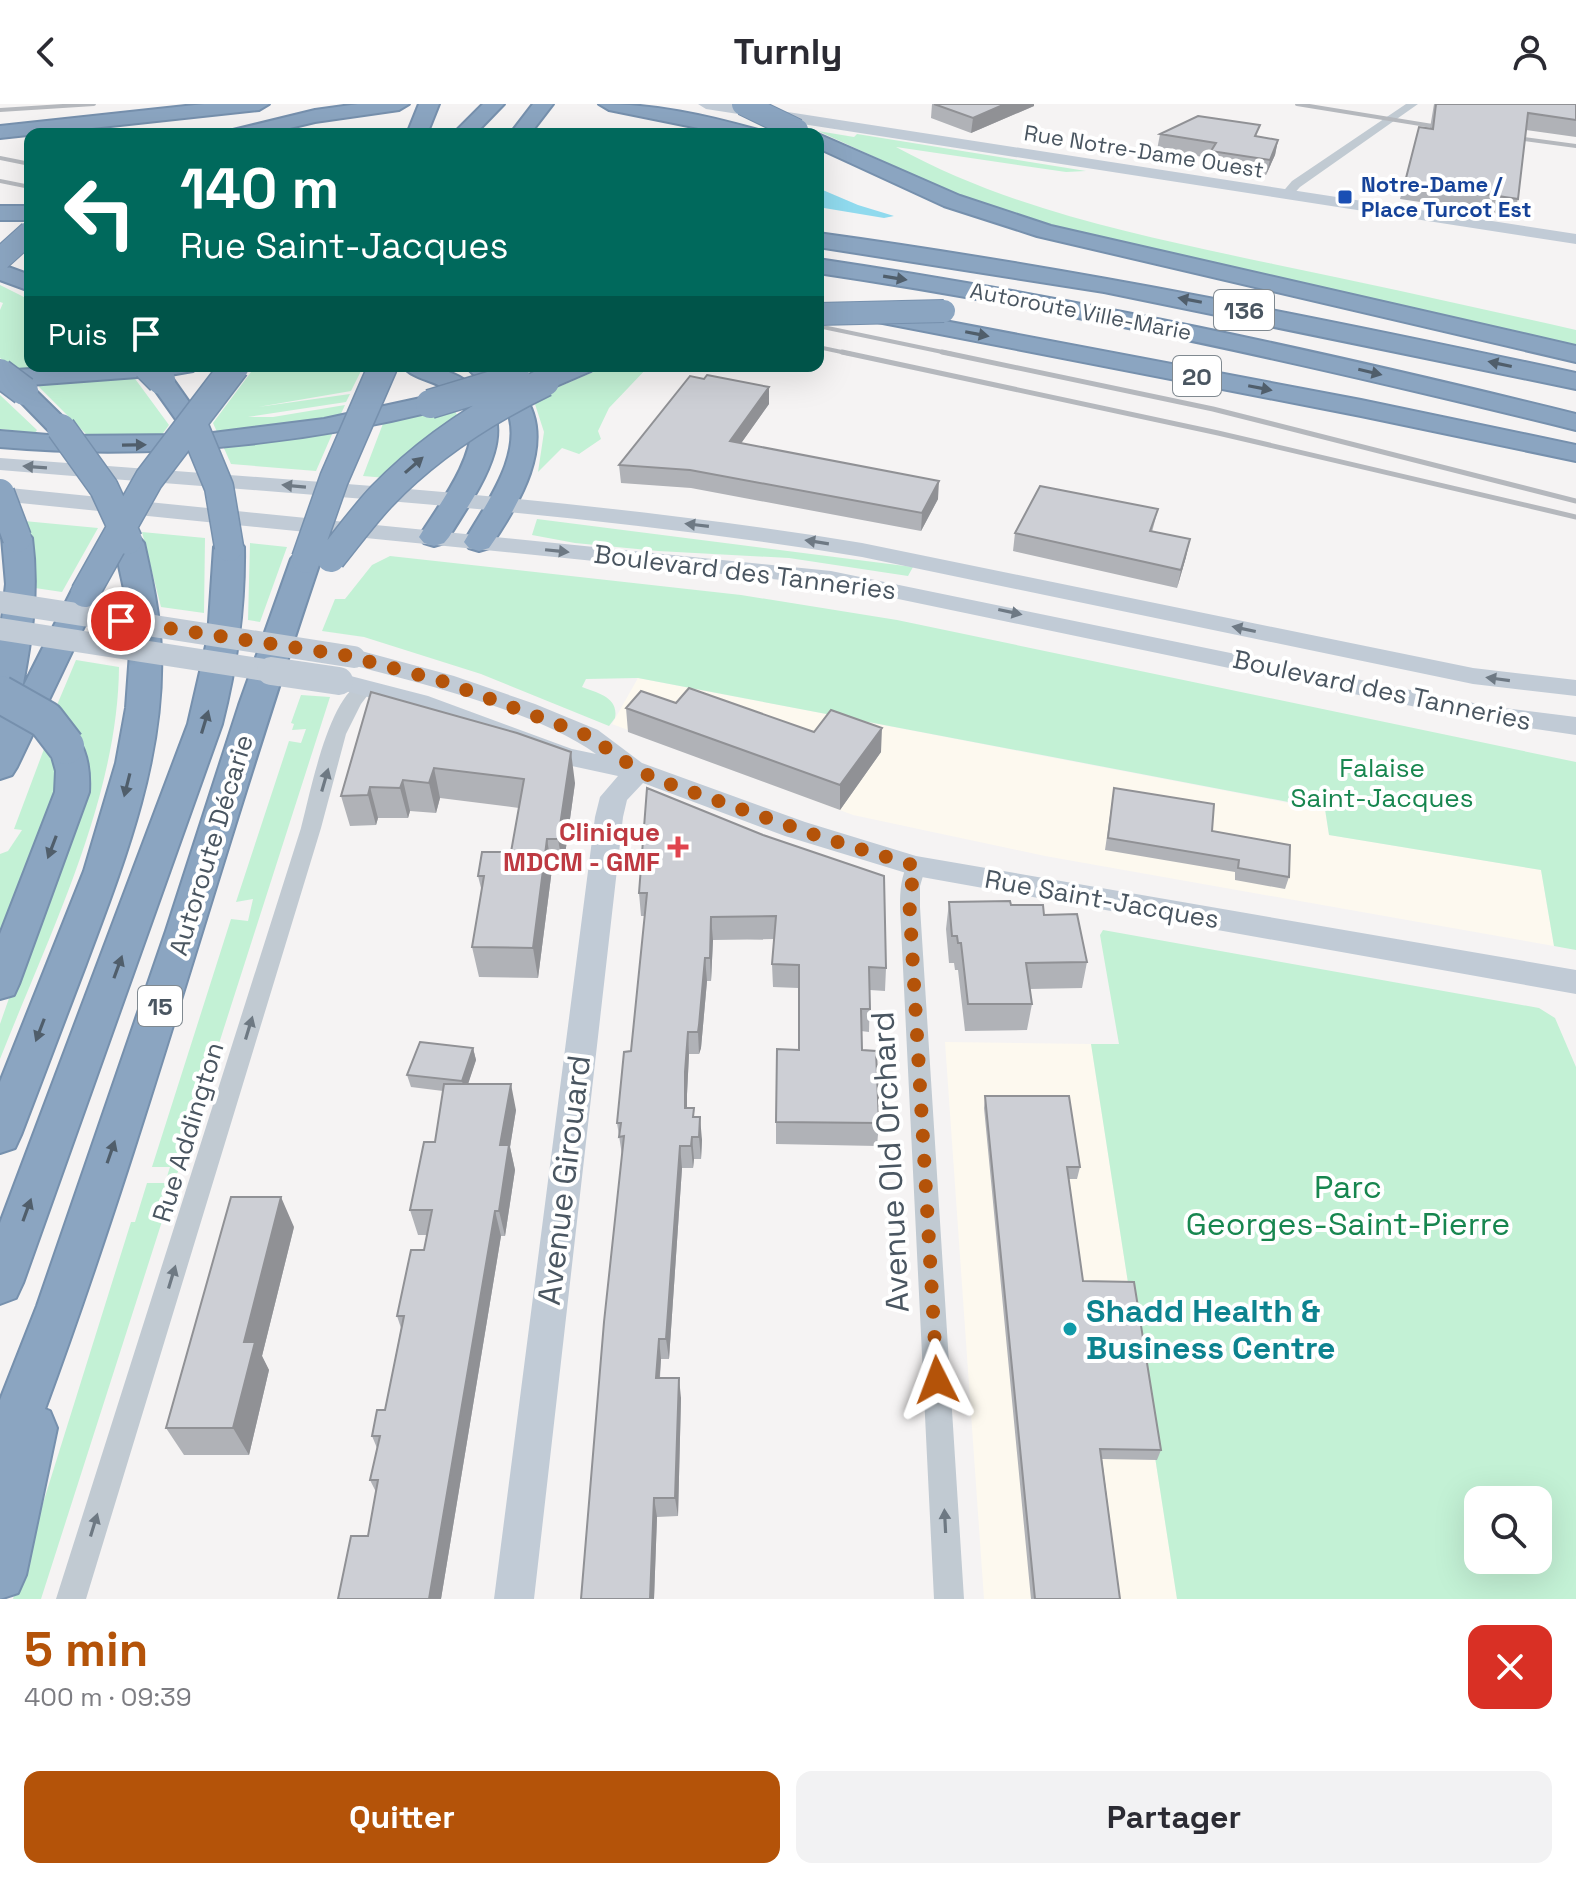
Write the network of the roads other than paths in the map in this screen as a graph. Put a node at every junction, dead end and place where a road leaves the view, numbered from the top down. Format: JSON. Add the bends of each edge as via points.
{"nodes":[{"id":1,"x":259,"y":104,"type":"edge"},
{"id":2,"x":399,"y":104,"type":"edge"},
{"id":3,"x":429,"y":104,"type":"edge"},
{"id":4,"x":494,"y":104,"type":"edge"},
{"id":5,"x":543,"y":104,"type":"edge"},
{"id":6,"x":609,"y":104,"type":"edge"},
{"id":7,"x":706,"y":104,"type":"edge"},
{"id":8,"x":735,"y":104,"type":"edge"},
{"id":9,"x":743,"y":104,"type":"edge"},
{"id":10,"x":1413,"y":104,"type":"edge"},
{"id":11,"x":846,"y":110,"type":"dead end"},
{"id":12,"x":37,"y":128,"type":"edge"},
{"id":13,"x":265,"y":128,"type":"edge"},
{"id":14,"x":419,"y":128,"type":"edge"},
{"id":15,"x":469,"y":128,"type":"edge"},
{"id":16,"x":525,"y":128,"type":"edge"},
{"id":17,"x":729,"y":128,"type":"edge"},
{"id":18,"x":742,"y":128,"type":"edge"},
{"id":19,"x":798,"y":128,"type":"edge"},
{"id":20,"x":803,"y":128,"type":"edge"},
{"id":21,"x":819,"y":128,"type":"edge"},
{"id":22,"x":24,"y":129,"type":"edge"},
{"id":23,"x":0,"y":132,"type":"edge"},
{"id":24,"x":824,"y":133,"type":"edge"},
{"id":25,"x":824,"y":137,"type":"edge"},
{"id":26,"x":824,"y":162,"type":"edge"},
{"id":27,"x":24,"y":194,"type":"edge"},
{"id":28,"x":0,"y":195,"type":"edge"},
{"id":29,"x":1286,"y":195,"type":"junction"},
{"id":30,"x":0,"y":213,"type":"edge"},
{"id":31,"x":24,"y":213,"type":"edge"},
{"id":32,"x":24,"y":237,"type":"edge"},
{"id":33,"x":1576,"y":239,"type":"edge"},
{"id":34,"x":824,"y":241,"type":"edge"},
{"id":35,"x":0,"y":244,"type":"edge"},
{"id":36,"x":24,"y":250,"type":"edge"},
{"id":37,"x":0,"y":259,"type":"edge"},
{"id":38,"x":824,"y":267,"type":"edge"},
{"id":39,"x":0,"y":271,"type":"edge"},
{"id":40,"x":24,"y":281,"type":"edge"},
{"id":41,"x":824,"y":305,"type":"edge"},
{"id":42,"x":824,"y":314,"type":"edge"},
{"id":43,"x":1576,"y":355,"type":"edge"},
{"id":44,"x":74,"y":372,"type":"edge"},
{"id":45,"x":230,"y":372,"type":"edge"},
{"id":46,"x":380,"y":372,"type":"edge"},
{"id":47,"x":428,"y":372,"type":"edge"},
{"id":48,"x":486,"y":372,"type":"edge"},
{"id":49,"x":560,"y":372,"type":"edge"},
{"id":50,"x":154,"y":373,"type":"edge"},
{"id":51,"x":0,"y":376,"type":"edge"},
{"id":52,"x":1576,"y":381,"type":"edge"},
{"id":53,"x":1576,"y":422,"type":"edge"},
{"id":54,"x":0,"y":439,"type":"edge"},
{"id":55,"x":1576,"y":439,"type":"edge"},
{"id":56,"x":1576,"y":453,"type":"edge"},
{"id":57,"x":0,"y":464,"type":"edge"},
{"id":58,"x":0,"y":494,"type":"edge"},
{"id":59,"x":455,"y":500,"type":"junction"},
{"id":60,"x":500,"y":504,"type":"junction"},
{"id":61,"x":434,"y":537,"type":"junction"},
{"id":62,"x":479,"y":542,"type":"junction"},
{"id":63,"x":318,"y":559,"type":"junction"},
{"id":64,"x":0,"y":602,"type":"edge"},
{"id":65,"x":0,"y":629,"type":"edge"},
{"id":66,"x":365,"y":687,"type":"junction"},
{"id":67,"x":1576,"y":688,"type":"edge"},
{"id":68,"x":0,"y":694,"type":"edge"},
{"id":69,"x":0,"y":718,"type":"edge"},
{"id":70,"x":1576,"y":726,"type":"edge"},
{"id":71,"x":0,"y":767,"type":"edge"},
{"id":72,"x":639,"y":771,"type":"junction"},
{"id":73,"x":916,"y":866,"type":"junction"},
{"id":74,"x":1576,"y":982,"type":"edge"},
{"id":75,"x":0,"y":984,"type":"edge"},
{"id":76,"x":0,"y":1135,"type":"edge"},
{"id":77,"x":0,"y":1283,"type":"edge"},
{"id":78,"x":60,"y":1306,"type":"junction"},
{"id":79,"x":0,"y":1463,"type":"edge"},
{"id":80,"x":0,"y":1575,"type":"edge"},
{"id":81,"x":71,"y":1599,"type":"edge"},
{"id":82,"x":514,"y":1599,"type":"edge"},
{"id":83,"x":949,"y":1599,"type":"edge"}],
"edges":[{"from":1,"to":12,"type":"highway"},
{"from":2,"to":13,"type":"highway"},
{"from":3,"to":14,"type":"highway"},
{"from":4,"to":15,"type":"highway"},
{"from":5,"to":16,"type":"highway"},
{"from":6,"to":17,"type":"highway"},
{"from":7,"to":19,"type":"main road","name":"Rue Notre-Dame Ouest"},
{"from":8,"to":18,"type":"highway"},
{"from":9,"to":20,"type":"highway","bridge":true},
{"from":10,"to":29,"type":"street"},
{"from":11,"to":21,"type":"main road"},
{"from":22,"to":23,"type":"highway"},
{"from":24,"to":29,"type":"main road","name":"Rue Notre-Dame Ouest"},
{"from":25,"to":43,"type":"highway","via":[[952,201],[1045,231]]},
{"from":26,"to":43,"type":"highway","via":[[953,215],[1083,254]]},
{"from":27,"to":28,"type":"highway"},
{"from":29,"to":33,"type":"main road","name":"Rue Notre-Dame Ouest"},
{"from":30,"to":31,"type":"highway"},
{"from":32,"to":37,"type":"highway","bridge":true},
{"from":52,"to":34,"type":"highway","name":"Autoroute Ville-Marie","number":"136","one_way":true,"via":[[1176,297]]},
{"from":35,"to":36,"type":"highway"},
{"from":38,"to":53,"type":"highway","name":"Autoroute Ville-Marie","number":"136","one_way":true,"via":[[1186,331]]},
{"from":39,"to":40,"type":"highway"},
{"from":41,"to":56,"type":"highway","number":"20","one_way":true},
{"from":42,"to":55,"type":"highway","bridge":true,"via":[[944,311],[1022,318],[1117,334]]},
{"from":44,"to":51,"type":"highway"},
{"from":45,"to":71,"type":"highway","bridge":true,"via":[[149,479],[85,593]]},
{"from":46,"to":63,"type":"highway","name":"Autoroute Décarie","number":"15","bridge":true,"via":[[334,479]]},
{"from":47,"to":59,"type":"highway","via":[[461,389],[484,420],[483,452]]},
{"from":48,"to":60,"type":"highway","via":[[512,394],[525,423],[524,453]]},
{"from":54,"to":49,"type":"highway","one_way":true,"bridge":true,"via":[[95,445],[201,442],[317,429]]},
{"from":63,"to":49,"type":"highway","one_way":true,"bridge":true,"via":[[428,453],[470,422]]},
{"from":77,"to":50,"type":"highway","one_way":true,"bridge":true,"via":[[205,724],[225,646],[229,547],[219,487],[195,429]]},
{"from":51,"to":76,"type":"highway","one_way":true,"bridge":true,"via":[[24,391],[61,428],[104,488],[129,543],[140,585],[146,648],[132,767],[106,861]]},
{"from":59,"to":57,"type":"main road","name":"Boulevard des Tanneries","one_way":true},
{"from":58,"to":61,"type":"main road","name":"Boulevard des Tanneries"},
{"from":58,"to":69,"type":"highway","bridge":true,"via":[[22,569],[22,609]]},
{"from":59,"to":60,"type":"main road","name":"Boulevard des Tanneries"},
{"from":59,"to":61,"type":"highway"},
{"from":60,"to":62,"type":"highway"},
{"from":67,"to":60,"type":"main road","name":"Boulevard des Tanneries","one_way":true,"via":[[1460,673],[862,550],[699,525]]},
{"from":61,"to":62,"type":"main road","name":"Boulevard des Tanneries"},
{"from":62,"to":70,"type":"main road","name":"Boulevard des Tanneries","one_way":true,"via":[[862,582],[1464,710]]},
{"from":78,"to":63,"type":"highway","name":"Autoroute Décarie","number":"15","one_way":true,"via":[[255,705],[291,606]]},
{"from":64,"to":72,"type":"main road","name":"Rue Saint-Jacques","bridge":true,"via":[[354,657],[526,710],[589,736]]},
{"from":65,"to":66,"type":"main road","name":"Rue Saint-Jacques","bridge":true},
{"from":66,"to":72,"type":"main road","name":"Rue Saint-Jacques","via":[[567,757]]},
{"from":81,"to":66,"type":"street","name":"Rue Addington","one_way":true,"via":[[341,725],[351,701]]},
{"from":68,"to":75,"type":"highway","one_way":true,"bridge":true,"via":[[46,720],[66,746],[73,771],[72,792]]},
{"from":72,"to":73,"type":"main road","name":"Rue Saint-Jacques"},
{"from":72,"to":82,"type":"main road","name":"Avenue Girouard","via":[[614,797],[609,817]]},
{"from":73,"to":74,"type":"main road","name":"Rue Saint-Jacques"},
{"from":83,"to":73,"type":"street","name":"Avenue Old Orchard","one_way":true,"via":[[909,897]]},
{"from":78,"to":79,"type":"highway","name":"Autoroute Décarie","number":"15"},
{"from":78,"to":80,"type":"highway"}]}
